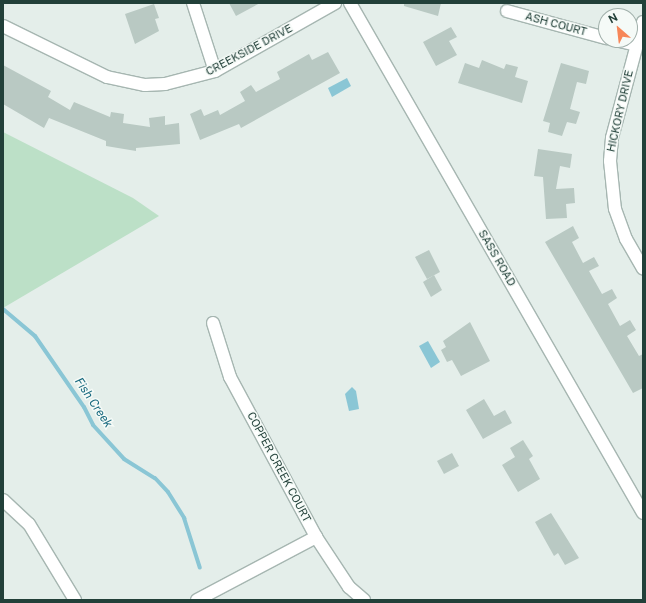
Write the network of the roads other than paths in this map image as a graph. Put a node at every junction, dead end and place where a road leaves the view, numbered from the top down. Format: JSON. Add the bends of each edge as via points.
{"nodes":[{"id":1,"x":193,"y":3,"type":"edge"},
{"id":2,"x":335,"y":3,"type":"edge"},
{"id":3,"x":350,"y":3,"type":"edge"},
{"id":4,"x":507,"y":11,"type":"dead end"},
{"id":5,"x":643,"y":22,"type":"edge"},
{"id":6,"x":3,"y":26,"type":"edge"},
{"id":7,"x":598,"y":36,"type":"edge"},
{"id":8,"x":638,"y":38,"type":"edge"},
{"id":9,"x":635,"y":48,"type":"edge"},
{"id":10,"x":215,"y":70,"type":"junction"},
{"id":11,"x":643,"y":268,"type":"edge"},
{"id":12,"x":214,"y":323,"type":"dead end"},
{"id":13,"x":3,"y":500,"type":"edge"},
{"id":14,"x":643,"y":513,"type":"edge"},
{"id":15,"x":316,"y":537,"type":"junction"},
{"id":16,"x":75,"y":600,"type":"edge"},
{"id":17,"x":197,"y":600,"type":"edge"},
{"id":18,"x":364,"y":600,"type":"edge"}],
"edges":[{"from":1,"to":10,"type":"street"},
{"from":2,"to":10,"type":"street","name":"CREEKSIDE DRIVE"},
{"from":3,"to":14,"type":"street","name":"SASS ROAD"},
{"from":4,"to":7,"type":"street","name":"ASH COURT"},
{"from":5,"to":8,"type":"street","name":"HICKORY DRIVE"},
{"from":6,"to":10,"type":"street","name":"CREEKSIDE DRIVE","via":[[107,77],[126,82],[165,84]]},
{"from":9,"to":11,"type":"street","name":"HICKORY DRIVE","via":[[612,138],[610,174],[620,224]]},
{"from":12,"to":15,"type":"street","name":"COPPER CREEK COURT","via":[[230,377]]},
{"from":13,"to":16,"type":"street","via":[[29,524]]},
{"from":15,"to":17,"type":"street"},
{"from":15,"to":18,"type":"street","name":"COPPER CREEK COURT","via":[[349,586]]}]}
